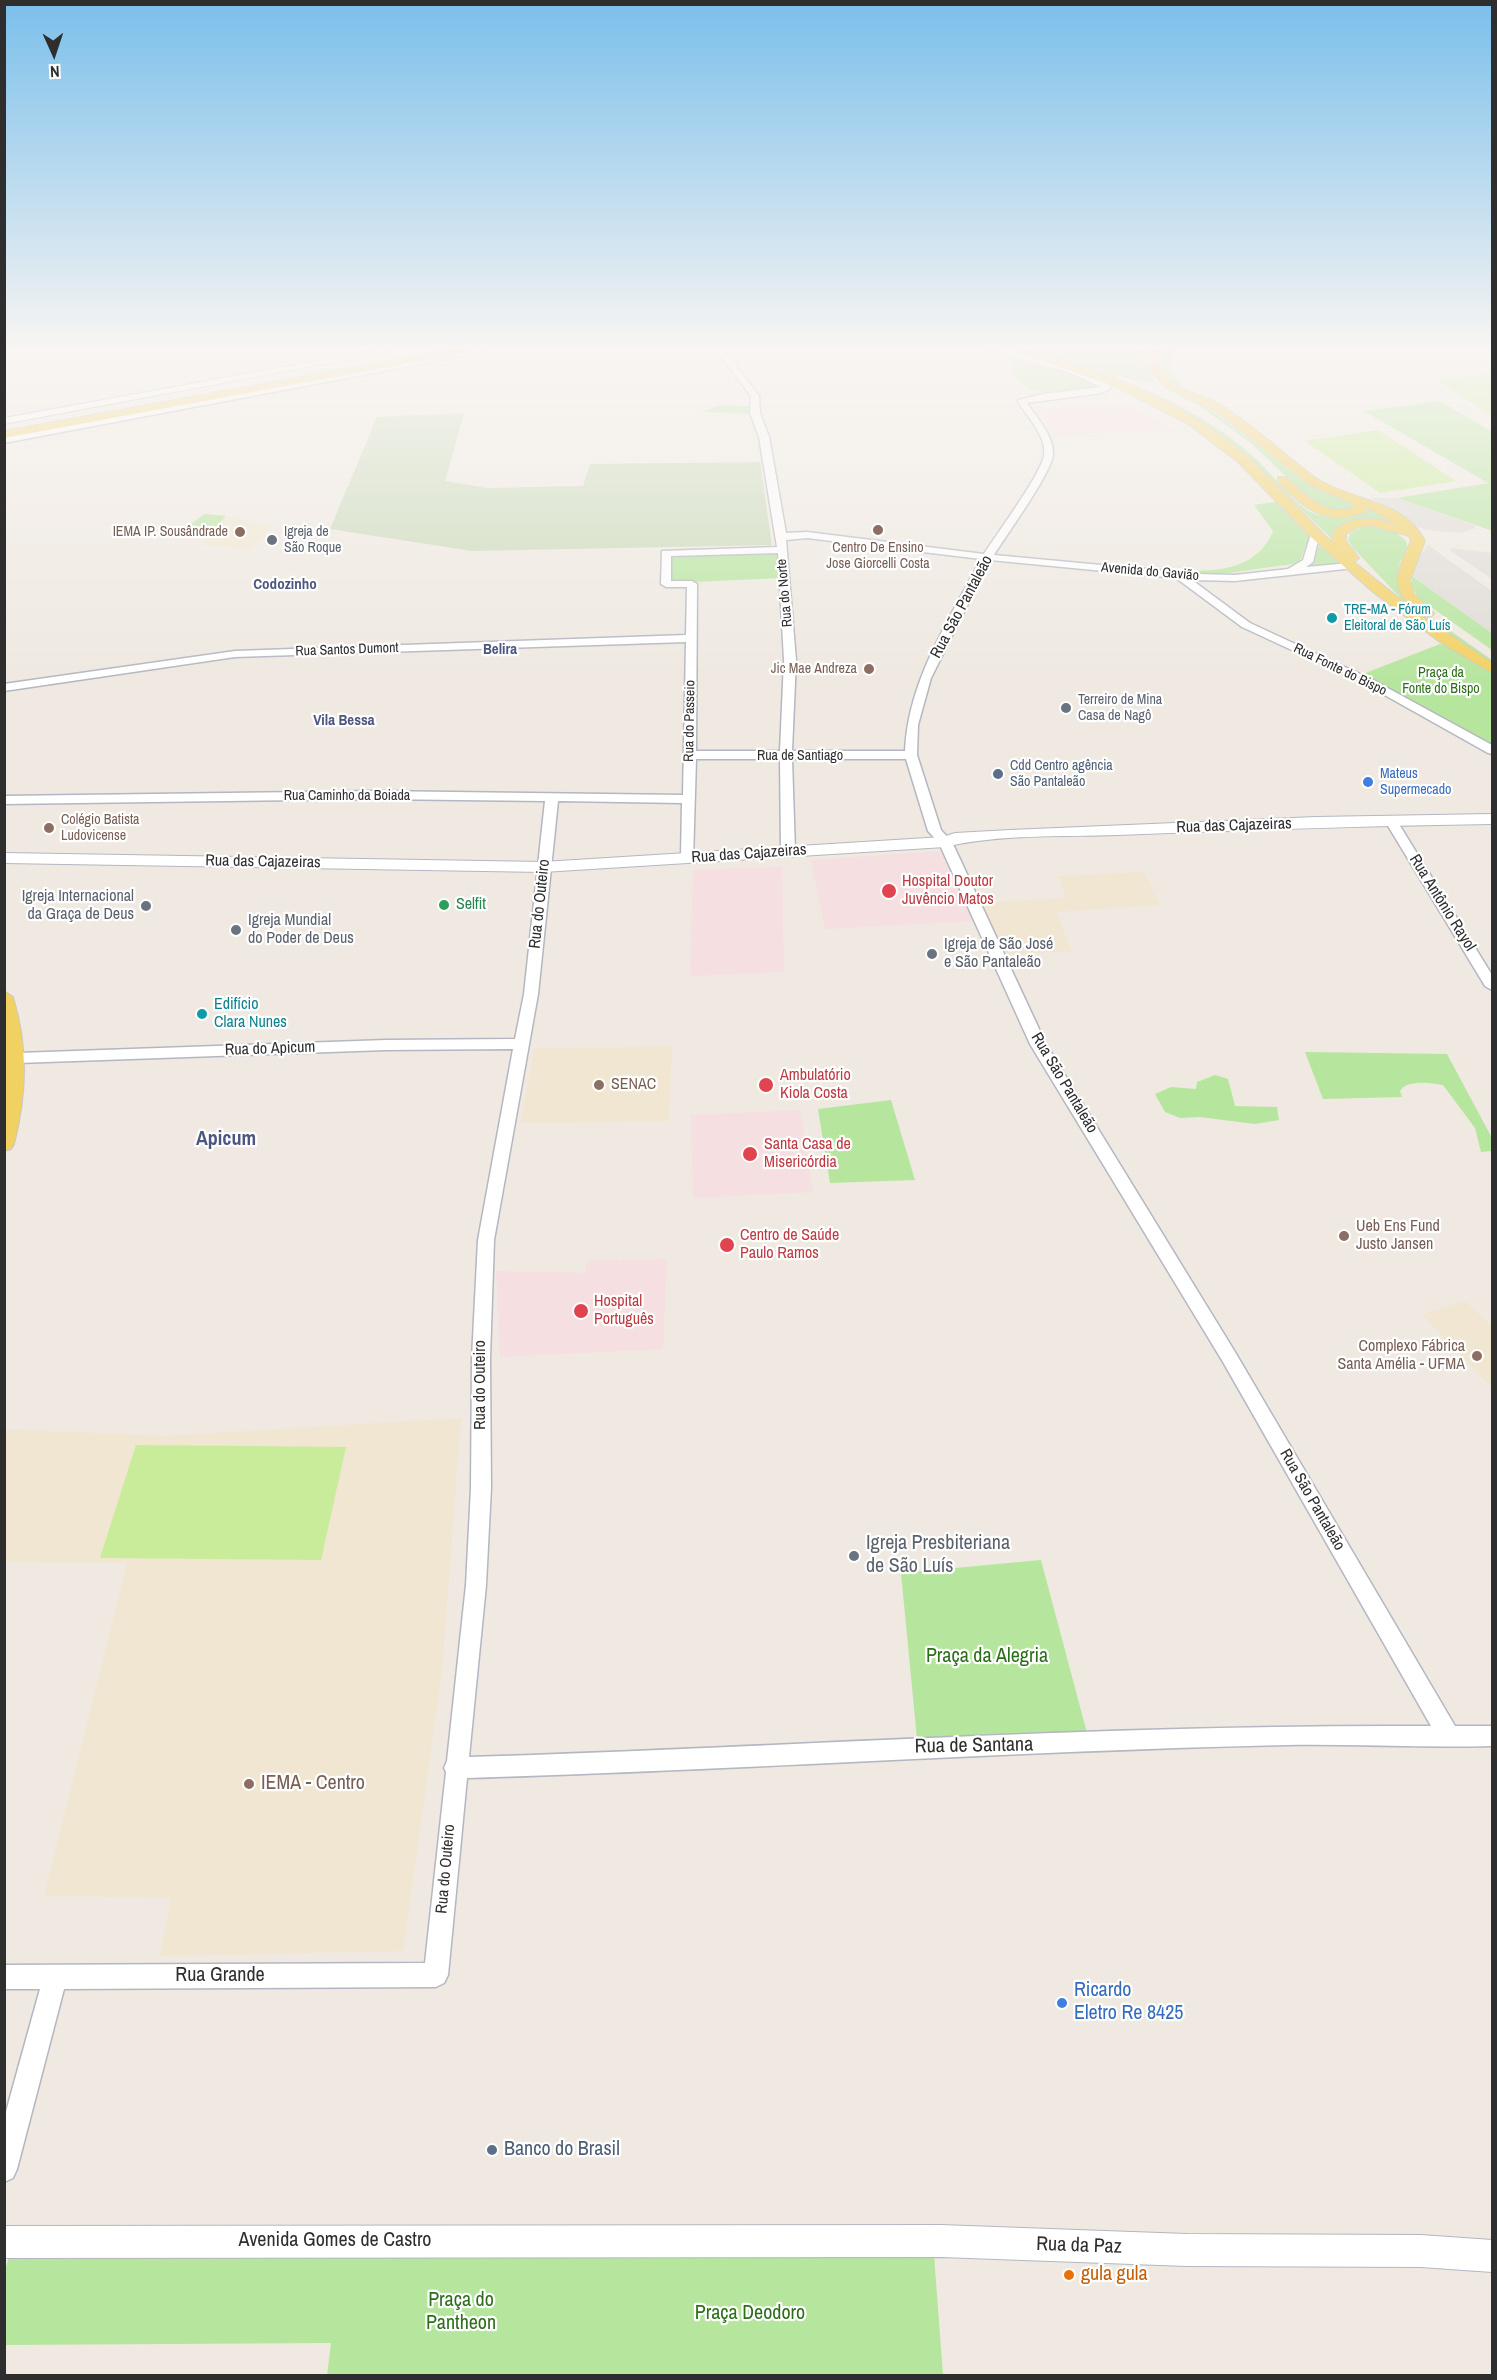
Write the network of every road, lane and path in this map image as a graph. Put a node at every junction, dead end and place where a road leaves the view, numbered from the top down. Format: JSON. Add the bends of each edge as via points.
{"nodes":[{"id":1,"x":768,"y":461,"type":"edge"},
{"id":2,"x":1046,"y":461,"type":"edge"},
{"id":3,"x":1244,"y":461,"type":"edge"},
{"id":4,"x":1262,"y":461,"type":"edge"},
{"id":5,"x":1286,"y":461,"type":"edge"},
{"id":6,"x":1336,"y":491,"type":"junction"},
{"id":7,"x":780,"y":532,"type":"junction"},
{"id":8,"x":1316,"y":534,"type":"junction"},
{"id":9,"x":781,"y":550,"type":"junction"},
{"id":10,"x":1414,"y":550,"type":"junction"},
{"id":11,"x":988,"y":555,"type":"junction"},
{"id":12,"x":1350,"y":566,"type":"junction"},
{"id":13,"x":1291,"y":571,"type":"junction"},
{"id":14,"x":1179,"y":575,"type":"junction"},
{"id":15,"x":1235,"y":578,"type":"junction"},
{"id":16,"x":1192,"y":585,"type":"junction"},
{"id":17,"x":1386,"y":596,"type":"junction"},
{"id":18,"x":692,"y":638,"type":"junction"},
{"id":19,"x":1492,"y":657,"type":"edge"},
{"id":20,"x":1492,"y":669,"type":"edge"},
{"id":21,"x":4,"y":688,"type":"edge"},
{"id":22,"x":1492,"y":750,"type":"edge"},
{"id":23,"x":689,"y":755,"type":"junction"},
{"id":24,"x":911,"y":755,"type":"junction"},
{"id":25,"x":786,"y":756,"type":"junction"},
{"id":26,"x":552,"y":798,"type":"junction"},
{"id":27,"x":689,"y":799,"type":"junction"},
{"id":28,"x":4,"y":800,"type":"edge"},
{"id":29,"x":1492,"y":819,"type":"edge"},
{"id":30,"x":1391,"y":821,"type":"junction"},
{"id":31,"x":945,"y":842,"type":"junction"},
{"id":32,"x":788,"y":851,"type":"junction"},
{"id":33,"x":4,"y":858,"type":"edge"},
{"id":34,"x":688,"y":858,"type":"junction"},
{"id":35,"x":543,"y":867,"type":"junction"},
{"id":36,"x":1492,"y":986,"type":"edge"},
{"id":37,"x":4,"y":997,"type":"edge"},
{"id":38,"x":523,"y":1044,"type":"junction"},
{"id":39,"x":11,"y":1058,"type":"edge"},
{"id":40,"x":9,"y":1096,"type":"edge"},
{"id":41,"x":4,"y":1144,"type":"edge"},
{"id":42,"x":1449,"y":1736,"type":"junction"},
{"id":43,"x":1492,"y":1736,"type":"edge"},
{"id":44,"x":455,"y":1768,"type":"junction"},
{"id":45,"x":436,"y":1975,"type":"joint"},
{"id":46,"x":55,"y":1976,"type":"junction"},
{"id":47,"x":4,"y":1977,"type":"edge"},
{"id":48,"x":4,"y":2169,"type":"edge"},
{"id":49,"x":666,"y":2240,"type":"joint"},
{"id":50,"x":4,"y":2242,"type":"edge"},
{"id":51,"x":1492,"y":2256,"type":"edge"}],
"edges":[{"from":1,"to":7,"type":"street","name":"Rua do Norte"},
{"from":2,"to":11,"type":"street","name":"Rua São Pantaleão"},
{"from":3,"to":8,"type":"main road"},
{"from":4,"to":6,"type":"main road","via":[[1315,510],[1339,514],[1362,508],[1357,500]]},
{"from":5,"to":6,"type":"main road","via":[[1305,476]]},
{"from":6,"to":10,"type":"main road","via":[[1375,503],[1404,523],[1417,536]]},
{"from":7,"to":9,"type":"street","name":"Rua do Norte"},
{"from":7,"to":11,"type":"street","name":"Avenida do Gavião"},
{"from":8,"to":12,"type":"main road"},
{"from":8,"to":13,"type":"street","via":[[1308,562]]},
{"from":9,"to":18,"type":"street","name":"Rua do Passeio","via":[[666,553],[666,584],[692,584]]},
{"from":9,"to":25,"type":"street","name":"Rua do Norte","via":[[790,660]]},
{"from":10,"to":17,"type":"main road","via":[[1412,538],[1390,526],[1357,523],[1340,532],[1342,548]]},
{"from":10,"to":19,"type":"main road","via":[[1403,573],[1406,594]]},
{"from":11,"to":14,"type":"street","name":"Avenida do Gavião"},
{"from":11,"to":24,"type":"street","name":"Rua São Pantaleão","via":[[925,678],[912,725]]},
{"from":12,"to":13,"type":"street","name":"Avenida do Gavião"},
{"from":12,"to":17,"type":"main road"},
{"from":13,"to":15,"type":"street","name":"Avenida do Gavião"},
{"from":14,"to":15,"type":"street","name":"Avenida do Gavião"},
{"from":14,"to":16,"type":"street","name":"Rua Fonte do Bispo"},
{"from":15,"to":16,"type":"street"},
{"from":16,"to":22,"type":"street","name":"Rua Fonte do Bispo","via":[[1246,625],[1369,682]]},
{"from":17,"to":20,"type":"main road"},
{"from":18,"to":21,"type":"street","name":"Rua Santos Dumont","via":[[235,654]]},
{"from":18,"to":23,"type":"street","name":"Rua do Passeio"},
{"from":23,"to":25,"type":"street","name":"Rua de Santiago"},
{"from":23,"to":27,"type":"street","name":"Rua do Passeio"},
{"from":24,"to":25,"type":"street","name":"Rua de Santiago"},
{"from":24,"to":31,"type":"street","name":"Rua São Pantaleão","via":[[935,831]]},
{"from":25,"to":32,"type":"street","name":"Rua do Norte"},
{"from":26,"to":27,"type":"street","name":"Rua Caminho da Boiada"},
{"from":26,"to":28,"type":"street","name":"Rua Caminho da Boiada","via":[[364,795]]},
{"from":26,"to":35,"type":"street","name":"Rua do Outeiro"},
{"from":27,"to":34,"type":"street","name":"Rua do Passeio"},
{"from":29,"to":30,"type":"main road","name":"Rua das Cajazeiras"},
{"from":30,"to":31,"type":"main road","name":"Rua das Cajazeiras","via":[[1010,835]]},
{"from":30,"to":36,"type":"street","name":"Rua Antônio Rayol"},
{"from":31,"to":32,"type":"main road","name":"Rua das Cajazeiras"},
{"from":31,"to":42,"type":"street","name":"Rua São Pantaleão","via":[[1038,1044],[1217,1336]]},
{"from":32,"to":34,"type":"main road","name":"Rua das Cajazeiras"},
{"from":33,"to":35,"type":"main road","name":"Rua das Cajazeiras"},
{"from":34,"to":35,"type":"main road","name":"Rua das Cajazeiras"},
{"from":35,"to":38,"type":"street","name":"Rua do Outeiro"},
{"from":37,"to":39,"type":"main road","via":[[13,1022]]},
{"from":38,"to":39,"type":"street","name":"Rua do Apicum"},
{"from":38,"to":44,"type":"street","name":"Rua do Outeiro","via":[[486,1240],[476,1585]]},
{"from":39,"to":40,"type":"main road"},
{"from":40,"to":41,"type":"main road"},
{"from":42,"to":43,"type":"street","name":"Rua de Santana"},
{"from":42,"to":44,"type":"street","name":"Rua de Santana","via":[[1289,1735],[911,1747],[684,1761]]},
{"from":44,"to":45,"type":"street","name":"Rua do Outeiro"},
{"from":45,"to":46,"type":"street","name":"Rua Grande"},
{"from":46,"to":47,"type":"street","name":"Rua Grande"},
{"from":46,"to":48,"type":"street"},
{"from":49,"to":50,"type":"main road","name":"Avenida Gomes de Castro"},
{"from":49,"to":51,"type":"main road","name":"Rua da Paz","via":[[941,2241],[1186,2250],[1421,2251]]}]}
